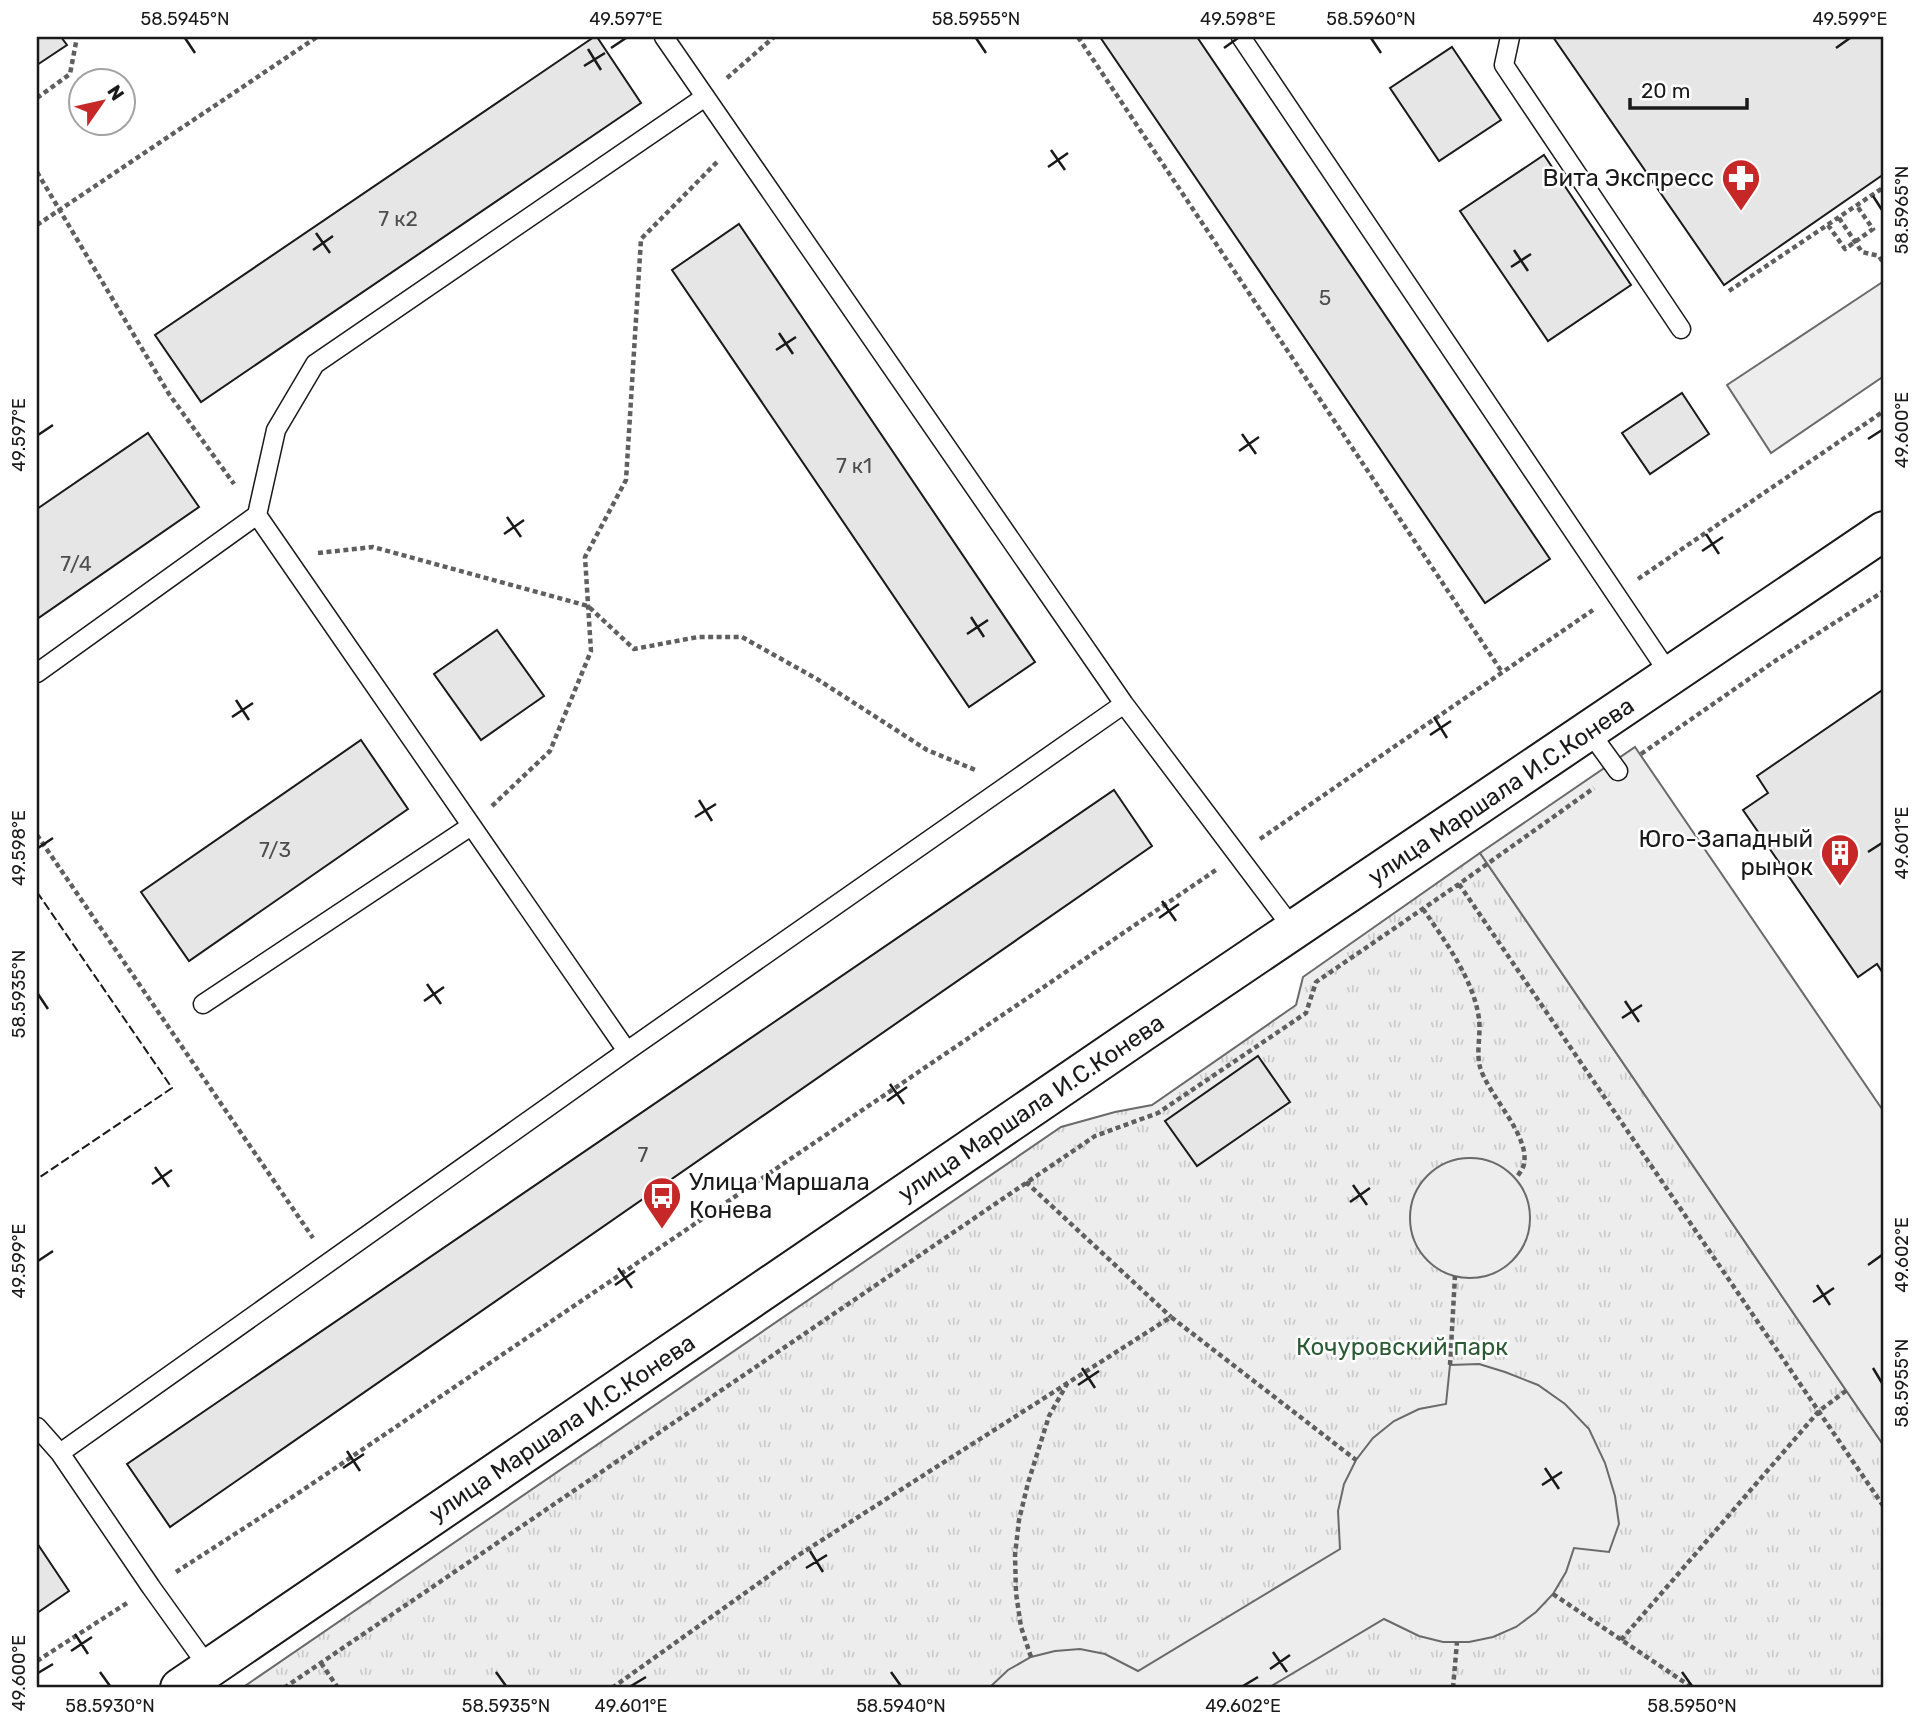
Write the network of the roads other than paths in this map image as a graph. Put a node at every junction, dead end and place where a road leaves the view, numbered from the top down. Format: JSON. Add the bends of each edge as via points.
{"nodes":[{"id":1,"x":664,"y":37,"type":"edge"},
{"id":2,"x":1241,"y":37,"type":"edge"},
{"id":3,"x":1510,"y":37,"type":"edge"},
{"id":4,"x":705,"y":97,"type":"junction"},
{"id":5,"x":1681,"y":329,"type":"dead end"},
{"id":6,"x":257,"y":515,"type":"junction"},
{"id":7,"x":1884,"y":531,"type":"edge"},
{"id":8,"x":37,"y":673,"type":"edge"},
{"id":9,"x":1670,"y":676,"type":"junction"},
{"id":10,"x":1124,"y":704,"type":"junction"},
{"id":11,"x":1590,"y":731,"type":"junction"},
{"id":12,"x":1618,"y":771,"type":"road end"},
{"id":13,"x":471,"y":826,"type":"junction"},
{"id":14,"x":1294,"y":929,"type":"junction"},
{"id":15,"x":203,"y":1004,"type":"dead end"},
{"id":16,"x":627,"y":1051,"type":"junction"},
{"id":17,"x":37,"y":1427,"type":"edge"},
{"id":18,"x":60,"y":1453,"type":"junction"},
{"id":19,"x":194,"y":1678,"type":"edge"}],
"edges":[{"from":1,"to":4,"type":"lane"},
{"from":2,"to":9,"type":"lane"},
{"from":3,"to":5,"type":"lane","via":[[1504,65]]},
{"from":4,"to":6,"type":"lane","via":[[315,364],[276,430]]},
{"from":4,"to":10,"type":"lane"},
{"from":6,"to":8,"type":"lane"},
{"from":6,"to":13,"type":"lane"},
{"from":7,"to":9,"type":"main road","name":"улица Маршала И.С.Конева"},
{"from":9,"to":11,"type":"main road","name":"улица Маршала И.С.Конева"},
{"from":10,"to":14,"type":"lane"},
{"from":10,"to":16,"type":"lane"},
{"from":11,"to":12,"type":"lane"},
{"from":11,"to":14,"type":"main road","name":"улица Маршала И.С.Конева"},
{"from":13,"to":15,"type":"lane"},
{"from":13,"to":16,"type":"lane"},
{"from":14,"to":19,"type":"main road","name":"улица Маршала И.С.Конева"},
{"from":16,"to":18,"type":"lane"},
{"from":17,"to":18,"type":"lane"},
{"from":18,"to":19,"type":"lane","via":[[152,1587]]}]}
